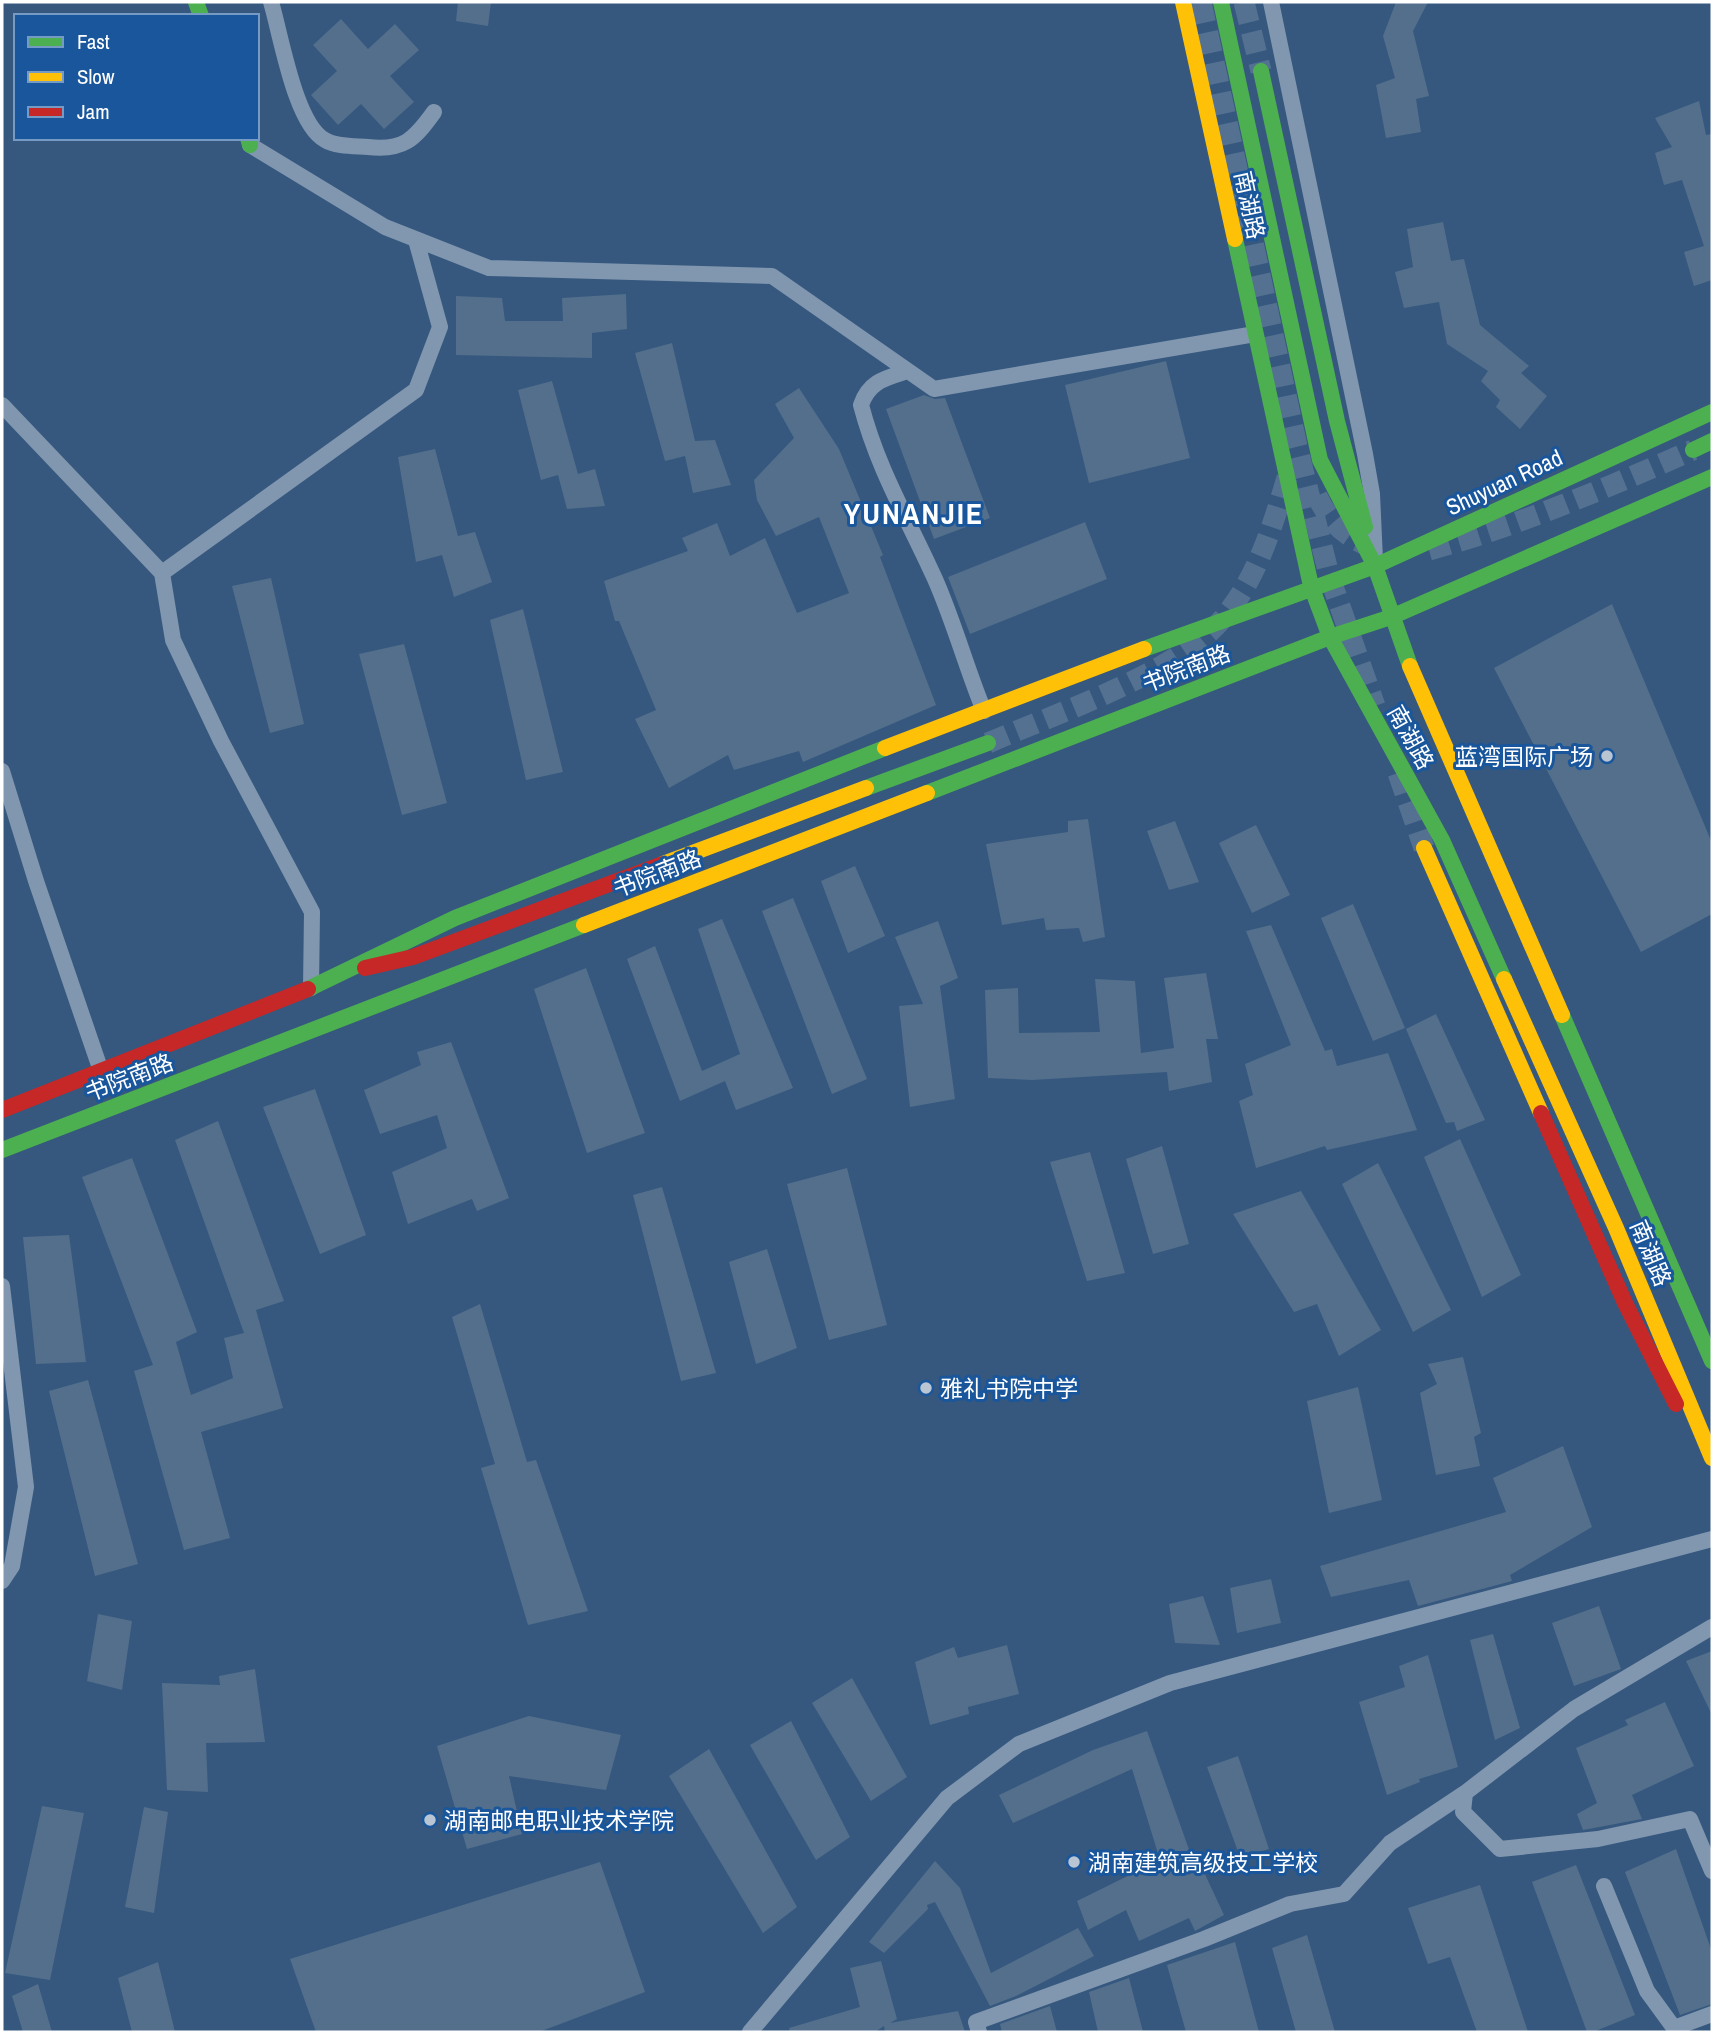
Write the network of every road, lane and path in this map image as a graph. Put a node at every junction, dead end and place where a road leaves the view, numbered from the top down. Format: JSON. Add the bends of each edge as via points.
{"nodes":[{"id":1,"x":271,"y":2,"type":"edge"},
{"id":2,"x":1183,"y":2,"type":"edge"},
{"id":3,"x":1221,"y":2,"type":"edge"},
{"id":4,"x":1271,"y":2,"type":"edge"},
{"id":5,"x":1261,"y":71,"type":"tunnel mouth"},
{"id":6,"x":434,"y":113,"type":"dead end"},
{"id":7,"x":249,"y":141,"type":"edge"},
{"id":8,"x":416,"y":240,"type":"junction"},
{"id":9,"x":1255,"y":334,"type":"junction"},
{"id":10,"x":908,"y":371,"type":"junction"},
{"id":11,"x":2,"y":405,"type":"edge"},
{"id":12,"x":1712,"y":412,"type":"edge"},
{"id":13,"x":1712,"y":441,"type":"edge"},
{"id":14,"x":1693,"y":450,"type":"tunnel mouth"},
{"id":15,"x":1712,"y":477,"type":"edge"},
{"id":16,"x":1375,"y":566,"type":"junction"},
{"id":17,"x":162,"y":573,"type":"junction"},
{"id":18,"x":1311,"y":586,"type":"junction"},
{"id":19,"x":1391,"y":617,"type":"junction"},
{"id":20,"x":1329,"y":637,"type":"junction"},
{"id":21,"x":984,"y":711,"type":"junction"},
{"id":22,"x":988,"y":743,"type":"tunnel mouth"},
{"id":23,"x":2,"y":771,"type":"edge"},
{"id":24,"x":1424,"y":848,"type":"tunnel mouth"},
{"id":25,"x":345,"y":973,"type":"junction"},
{"id":26,"x":311,"y":988,"type":"junction"},
{"id":27,"x":102,"y":1070,"type":"junction"},
{"id":28,"x":2,"y":1110,"type":"edge"},
{"id":29,"x":2,"y":1150,"type":"edge"},
{"id":30,"x":2,"y":1286,"type":"edge"},
{"id":31,"x":1712,"y":1361,"type":"edge"},
{"id":32,"x":1712,"y":1458,"type":"edge"},
{"id":33,"x":1712,"y":1467,"type":"edge"},
{"id":34,"x":1712,"y":1539,"type":"edge"},
{"id":35,"x":2,"y":1581,"type":"edge"},
{"id":36,"x":1712,"y":1628,"type":"edge"},
{"id":37,"x":1465,"y":1793,"type":"junction"},
{"id":38,"x":1712,"y":1871,"type":"edge"},
{"id":39,"x":1604,"y":1886,"type":"dead end"},
{"id":40,"x":764,"y":2014,"type":"junction"},
{"id":41,"x":1712,"y":2014,"type":"edge"},
{"id":42,"x":750,"y":2032,"type":"edge"},
{"id":43,"x":763,"y":2032,"type":"edge"},
{"id":44,"x":979,"y":2032,"type":"edge"}],
"edges":[{"from":1,"to":6,"type":"street","via":[[306,117],[311,129],[327,142],[399,147],[418,135]]},
{"from":2,"to":9,"type":"main road","name":"南湖路"},
{"from":3,"to":16,"type":"main road","name":"南湖路","via":[[1320,460]]},
{"from":4,"to":16,"type":"street","via":[[1372,494]]},
{"from":5,"to":16,"type":"main road","via":[[1337,421]]},
{"from":7,"to":8,"type":"street","via":[[385,227]]},
{"from":8,"to":10,"type":"street","via":[[489,268],[772,276]]},
{"from":8,"to":17,"type":"street","via":[[440,327],[416,390]]},
{"from":9,"to":10,"type":"street","via":[[934,389]]},
{"from":9,"to":18,"type":"main road","name":"南湖路"},
{"from":10,"to":21,"type":"street","via":[[877,380],[861,405],[897,505],[952,618]]},
{"from":11,"to":17,"type":"street"},
{"from":12,"to":16,"type":"main road","name":"Shuyuan Road"},
{"from":13,"to":14,"type":"main road"},
{"from":15,"to":19,"type":"main road"},
{"from":16,"to":18,"type":"main road","name":"Shuyuan Road"},
{"from":16,"to":19,"type":"main road","name":"南湖路"},
{"from":17,"to":26,"type":"street","via":[[173,640],[312,912]]},
{"from":18,"to":20,"type":"main road","name":"南湖路"},
{"from":18,"to":21,"type":"main road","name":"书院南路"},
{"from":19,"to":20,"type":"main road","name":"书院南路"},
{"from":19,"to":31,"type":"main road","name":"南湖路"},
{"from":20,"to":29,"type":"main road","name":"书院南路"},
{"from":20,"to":32,"type":"main road","name":"南湖路","via":[[1442,840],[1616,1228]]},
{"from":21,"to":25,"type":"main road","name":"书院南路","via":[[575,868],[455,918]]},
{"from":22,"to":25,"type":"main road","via":[[413,957]]},
{"from":23,"to":27,"type":"street"},
{"from":24,"to":33,"type":"main road","via":[[1625,1303]]},
{"from":25,"to":26,"type":"main road","name":"书院南路"},
{"from":26,"to":27,"type":"main road","name":"书院南路"},
{"from":27,"to":28,"type":"main road","name":"书院南路"},
{"from":30,"to":35,"type":"street","via":[[26,1488],[12,1566]]},
{"from":34,"to":40,"type":"street","via":[[1170,1683],[1019,1744],[947,1798]]},
{"from":36,"to":37,"type":"street","via":[[1574,1709]]},
{"from":37,"to":38,"type":"street","via":[[1463,1812],[1500,1849],[1598,1839],[1690,1819]]},
{"from":37,"to":44,"type":"street","via":[[1390,1843],[1343,1894],[1290,1903],[976,2022]]},
{"from":39,"to":41,"type":"street","via":[[1647,1991],[1674,2028]]},
{"from":40,"to":42,"type":"street"},
{"from":40,"to":43,"type":"street"}]}
